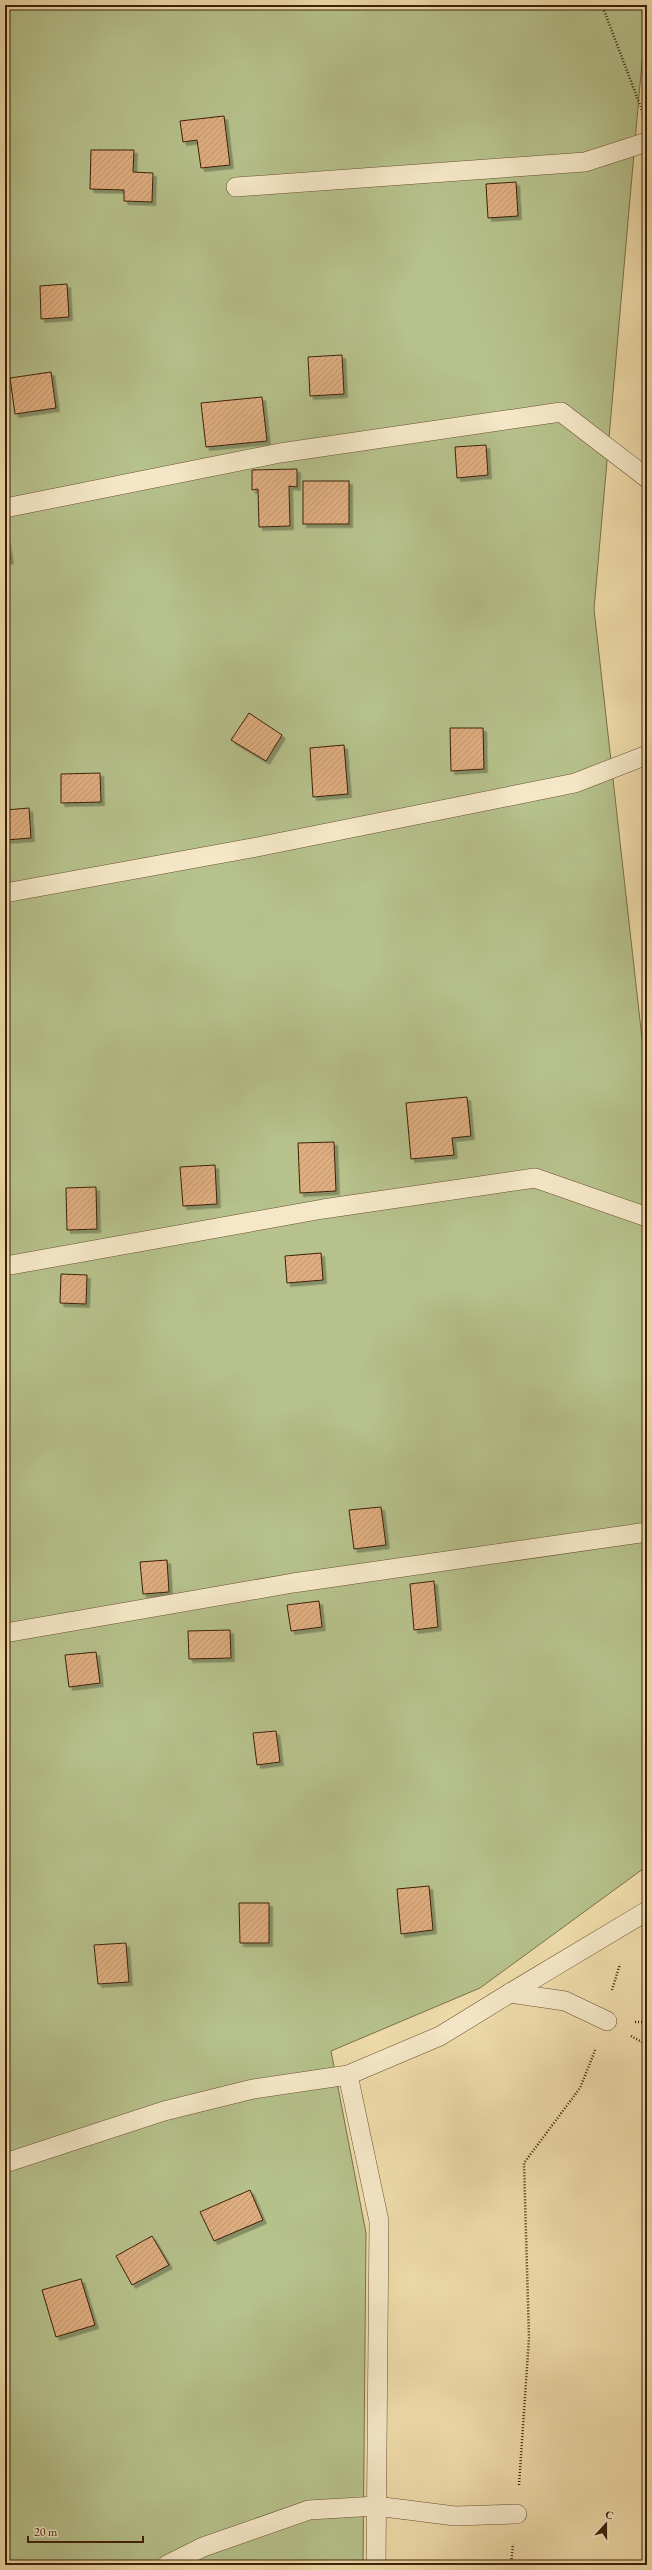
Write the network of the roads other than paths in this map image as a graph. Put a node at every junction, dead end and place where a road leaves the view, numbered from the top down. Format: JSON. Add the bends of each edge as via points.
{"nodes":[{"id":1,"x":647,"y":142,"type":"edge"},
{"id":2,"x":236,"y":187,"type":"dead end"},
{"id":3,"x":647,"y":478,"type":"edge"},
{"id":4,"x":5,"y":508,"type":"edge"},
{"id":5,"x":647,"y":755,"type":"edge"},
{"id":6,"x":5,"y":893,"type":"edge"},
{"id":7,"x":647,"y":1217,"type":"edge"},
{"id":8,"x":5,"y":1266,"type":"edge"},
{"id":9,"x":647,"y":1532,"type":"edge"},
{"id":10,"x":5,"y":1633,"type":"edge"},
{"id":11,"x":643,"y":1913,"type":"edge"},
{"id":12,"x":510,"y":1993,"type":"junction"},
{"id":13,"x":607,"y":2021,"type":"road end"},
{"id":14,"x":348,"y":2075,"type":"junction"},
{"id":15,"x":5,"y":2163,"type":"edge"},
{"id":16,"x":376,"y":2506,"type":"junction"},
{"id":17,"x":517,"y":2514,"type":"road end"},
{"id":18,"x":167,"y":2565,"type":"edge"},
{"id":19,"x":376,"y":2565,"type":"edge"}],
"edges":[{"from":1,"to":2,"type":"lane","via":[[585,162]]},
{"from":3,"to":4,"type":"lane","via":[[561,412],[280,453]]},
{"from":5,"to":6,"type":"lane","via":[[575,783],[257,847]]},
{"from":7,"to":8,"type":"lane","via":[[535,1178],[323,1209]]},
{"from":9,"to":10,"type":"lane","via":[[292,1583]]},
{"from":11,"to":12,"type":"lane"},
{"from":12,"to":13,"type":"lane","via":[[565,2001]]},
{"from":12,"to":14,"type":"lane","via":[[440,2036]]},
{"from":14,"to":15,"type":"lane","via":[[253,2089],[164,2111]]},
{"from":14,"to":16,"type":"lane","via":[[379,2221]]},
{"from":16,"to":17,"type":"lane","via":[[455,2516]]},
{"from":16,"to":18,"type":"lane","via":[[309,2510],[202,2547]]},
{"from":16,"to":19,"type":"lane"}]}
